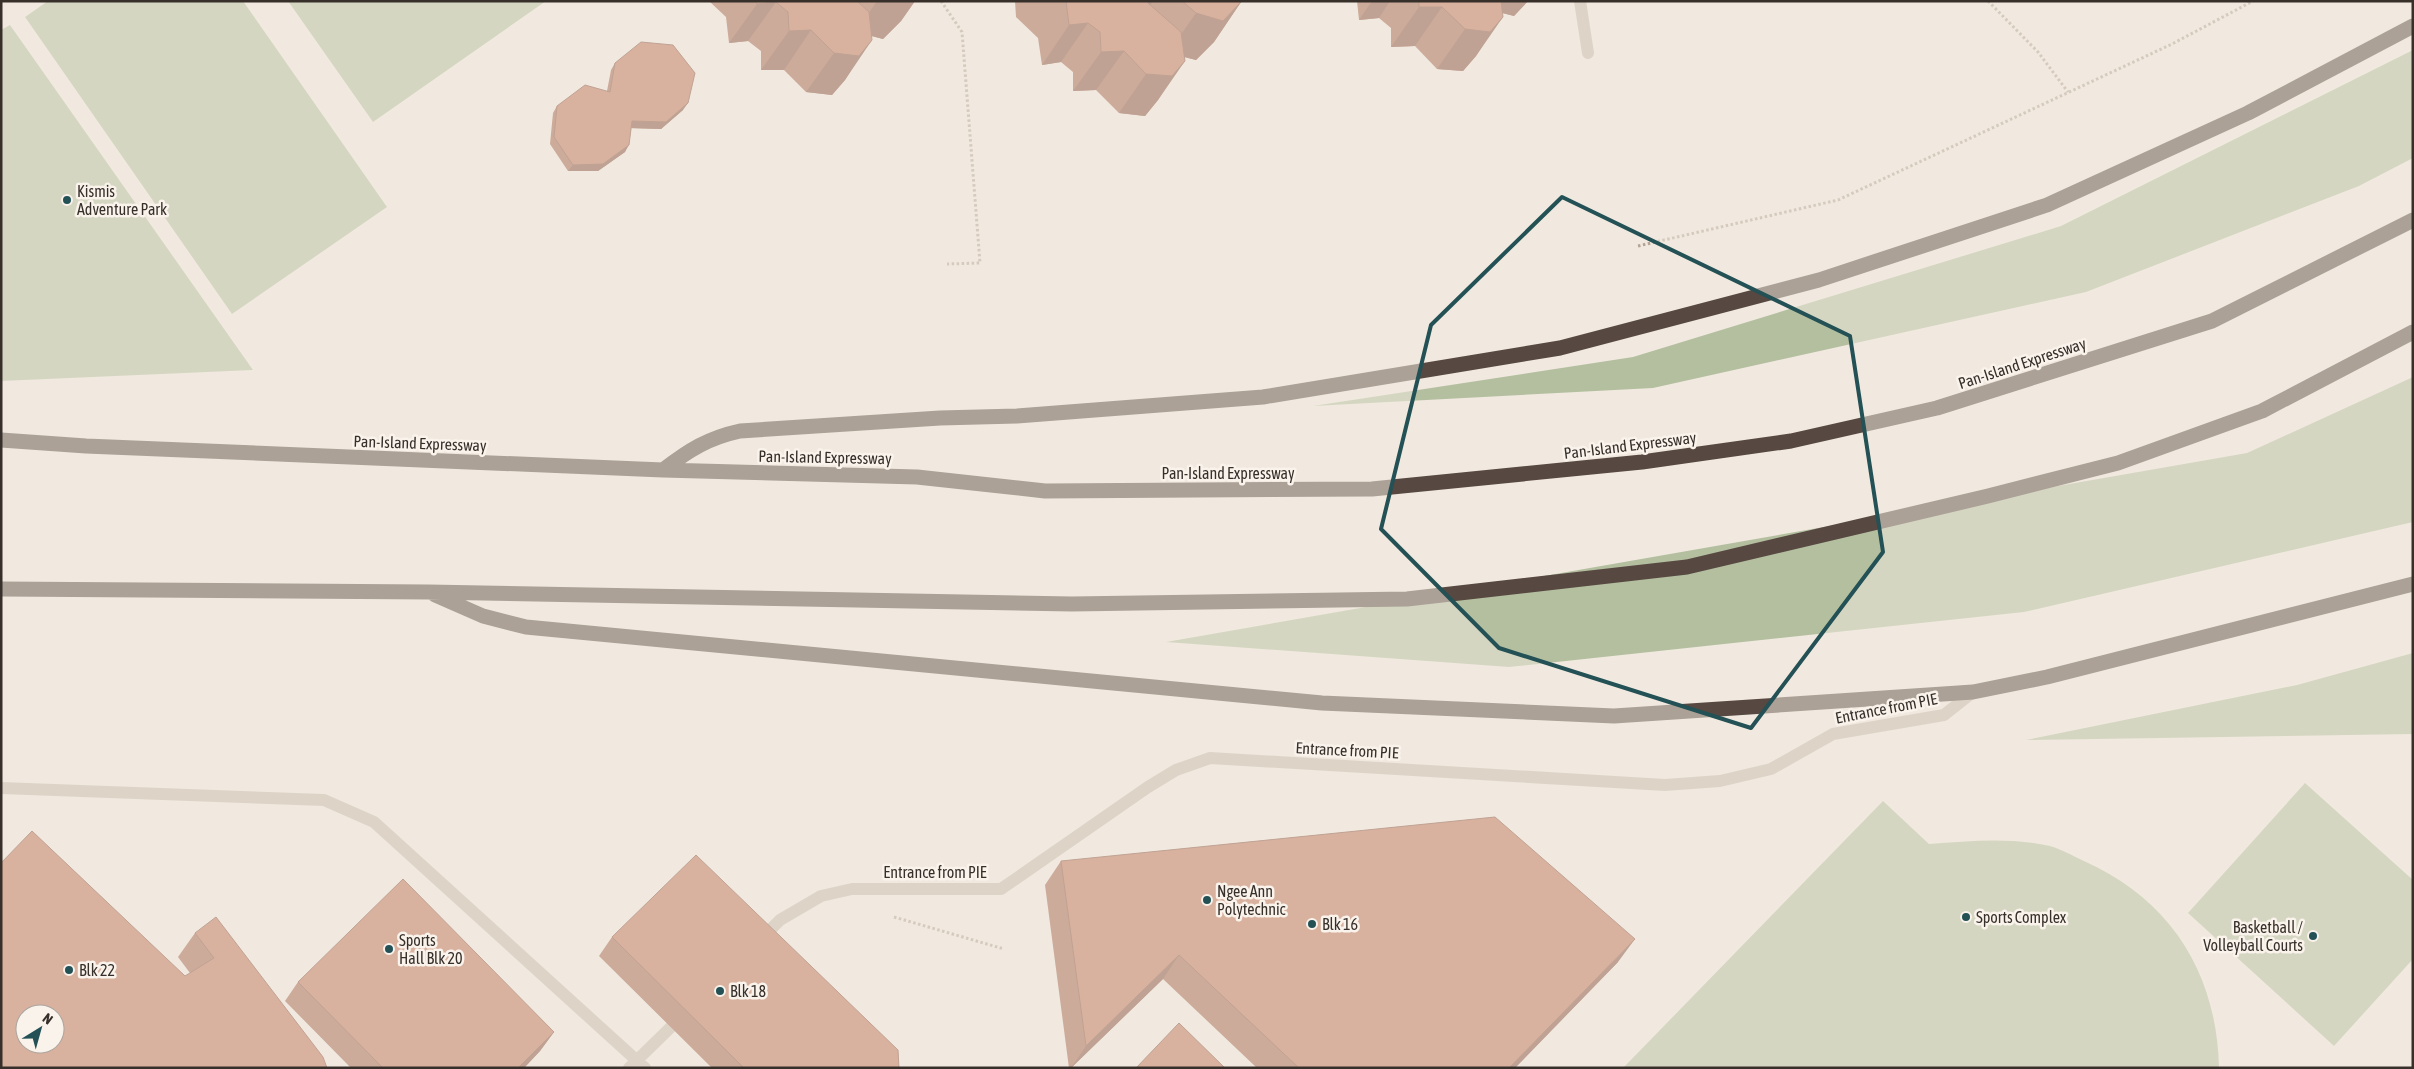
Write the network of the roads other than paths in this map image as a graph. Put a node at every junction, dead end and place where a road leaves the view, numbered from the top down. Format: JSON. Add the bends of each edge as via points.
{"nodes":[{"id":1,"x":1580,"y":1,"type":"edge"},
{"id":2,"x":2413,"y":26,"type":"edge"},
{"id":3,"x":1588,"y":53,"type":"dead end"},
{"id":4,"x":2413,"y":220,"type":"edge"},
{"id":5,"x":2413,"y":332,"type":"edge"},
{"id":6,"x":1,"y":440,"type":"edge"},
{"id":7,"x":663,"y":470,"type":"junction"},
{"id":8,"x":2413,"y":584,"type":"edge"},
{"id":9,"x":1,"y":589,"type":"edge"},
{"id":10,"x":429,"y":592,"type":"junction"},
{"id":11,"x":1973,"y":692,"type":"junction"},
{"id":12,"x":1,"y":788,"type":"edge"},
{"id":13,"x":755,"y":944,"type":"edge"},
{"id":14,"x":671,"y":1027,"type":"dead end"},
{"id":15,"x":637,"y":1065,"type":"edge"}],
"edges":[{"from":1,"to":3,"type":"lane"},
{"from":2,"to":7,"type":"highway","via":[[2248,114],[2047,205],[1819,280],[1560,348],[1263,397],[1017,416],[740,431],[715,437],[688,451]]},
{"from":4,"to":7,"type":"highway","name":"Pan-Island Expressway","via":[[2212,321],[1937,408],[1791,441],[1707,453],[1372,489],[1045,491],[917,477]]},
{"from":5,"to":10,"type":"highway","via":[[2262,411],[2118,463],[1687,567],[1397,599],[1072,604]]},
{"from":6,"to":7,"type":"highway","name":"Pan-Island Expressway"},
{"from":8,"to":11,"type":"highway","via":[[2047,677]]},
{"from":9,"to":10,"type":"highway"},
{"from":10,"to":11,"type":"highway","via":[[483,616],[526,627],[1322,703],[1614,716]]},
{"from":11,"to":13,"type":"lane","name":"Entrance from PIE","via":[[1944,715],[1832,734],[1771,769],[1720,781],[1665,785],[1210,758],[1176,770],[1148,787],[1001,889],[852,889],[821,896],[780,920]]},
{"from":12,"to":15,"type":"lane","via":[[324,800],[374,822]]},
{"from":14,"to":15,"type":"lane"}]}
